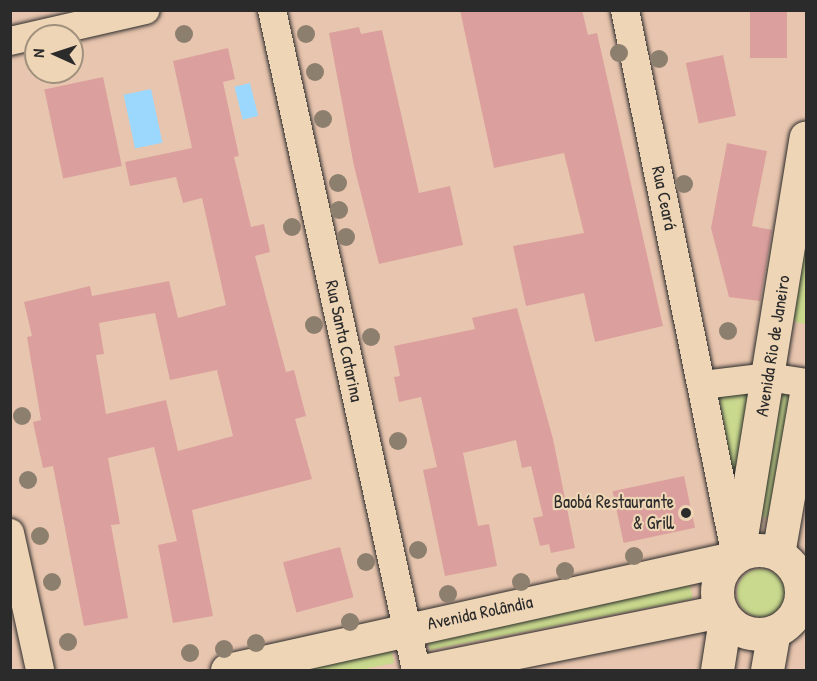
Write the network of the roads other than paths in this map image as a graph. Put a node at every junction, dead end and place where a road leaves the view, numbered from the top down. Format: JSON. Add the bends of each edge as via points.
{"nodes":[{"id":1,"x":145,"y":10,"type":"edge"},
{"id":2,"x":272,"y":10,"type":"edge"},
{"id":3,"x":625,"y":10,"type":"edge"},
{"id":4,"x":10,"y":41,"type":"edge"},
{"id":5,"x":807,"y":137,"type":"edge"},
{"id":6,"x":768,"y":377,"type":"junction"},
{"id":7,"x":807,"y":383,"type":"edge"},
{"id":8,"x":703,"y":385,"type":"junction"},
{"id":9,"x":807,"y":393,"type":"edge"},
{"id":10,"x":807,"y":484,"type":"edge"},
{"id":11,"x":785,"y":516,"type":"junction"},
{"id":12,"x":10,"y":533,"type":"edge"},
{"id":13,"x":735,"y":557,"type":"junction"},
{"id":14,"x":791,"y":563,"type":"edge"},
{"id":15,"x":723,"y":615,"type":"junction"},
{"id":16,"x":407,"y":629,"type":"junction"},
{"id":17,"x":789,"y":629,"type":"edge"},
{"id":18,"x":40,"y":670,"type":"edge"},
{"id":19,"x":227,"y":670,"type":"edge"},
{"id":20,"x":417,"y":670,"type":"edge"},
{"id":21,"x":428,"y":670,"type":"edge"},
{"id":22,"x":717,"y":670,"type":"edge"},
{"id":23,"x":767,"y":670,"type":"edge"}],
"edges":[{"from":1,"to":4,"type":"street"},
{"from":2,"to":16,"type":"street","name":"Rua Santa Catarina"},
{"from":3,"to":8,"type":"street","name":"Rua Ceará"},
{"from":5,"to":6,"type":"street","name":"Avenida Rio de Janeiro"},
{"from":6,"to":7,"type":"street"},
{"from":6,"to":8,"type":"street"},
{"from":6,"to":13,"type":"street","name":"Avenida Rio de Janeiro"},
{"from":8,"to":13,"type":"street","name":"Rua Ceará"},
{"from":9,"to":11,"type":"street"},
{"from":10,"to":11,"type":"street"},
{"from":11,"to":14,"type":"street"},
{"from":12,"to":18,"type":"street"},
{"from":13,"to":14,"type":"street","via":[[764,549]]},
{"from":13,"to":15,"type":"street","via":[[720,575],[716,589]]},
{"from":13,"to":16,"type":"street","name":"Avenida Rolândia"},
{"from":14,"to":17,"type":"street","via":[[801,586],[801,600]]},
{"from":15,"to":17,"type":"street","via":[[747,633]]},
{"from":15,"to":21,"type":"street"},
{"from":15,"to":22,"type":"street"},
{"from":16,"to":19,"type":"street","name":"Avenida Rolândia"},
{"from":16,"to":20,"type":"street","name":"Rua Santa Catarina"},
{"from":17,"to":23,"type":"street"}]}
